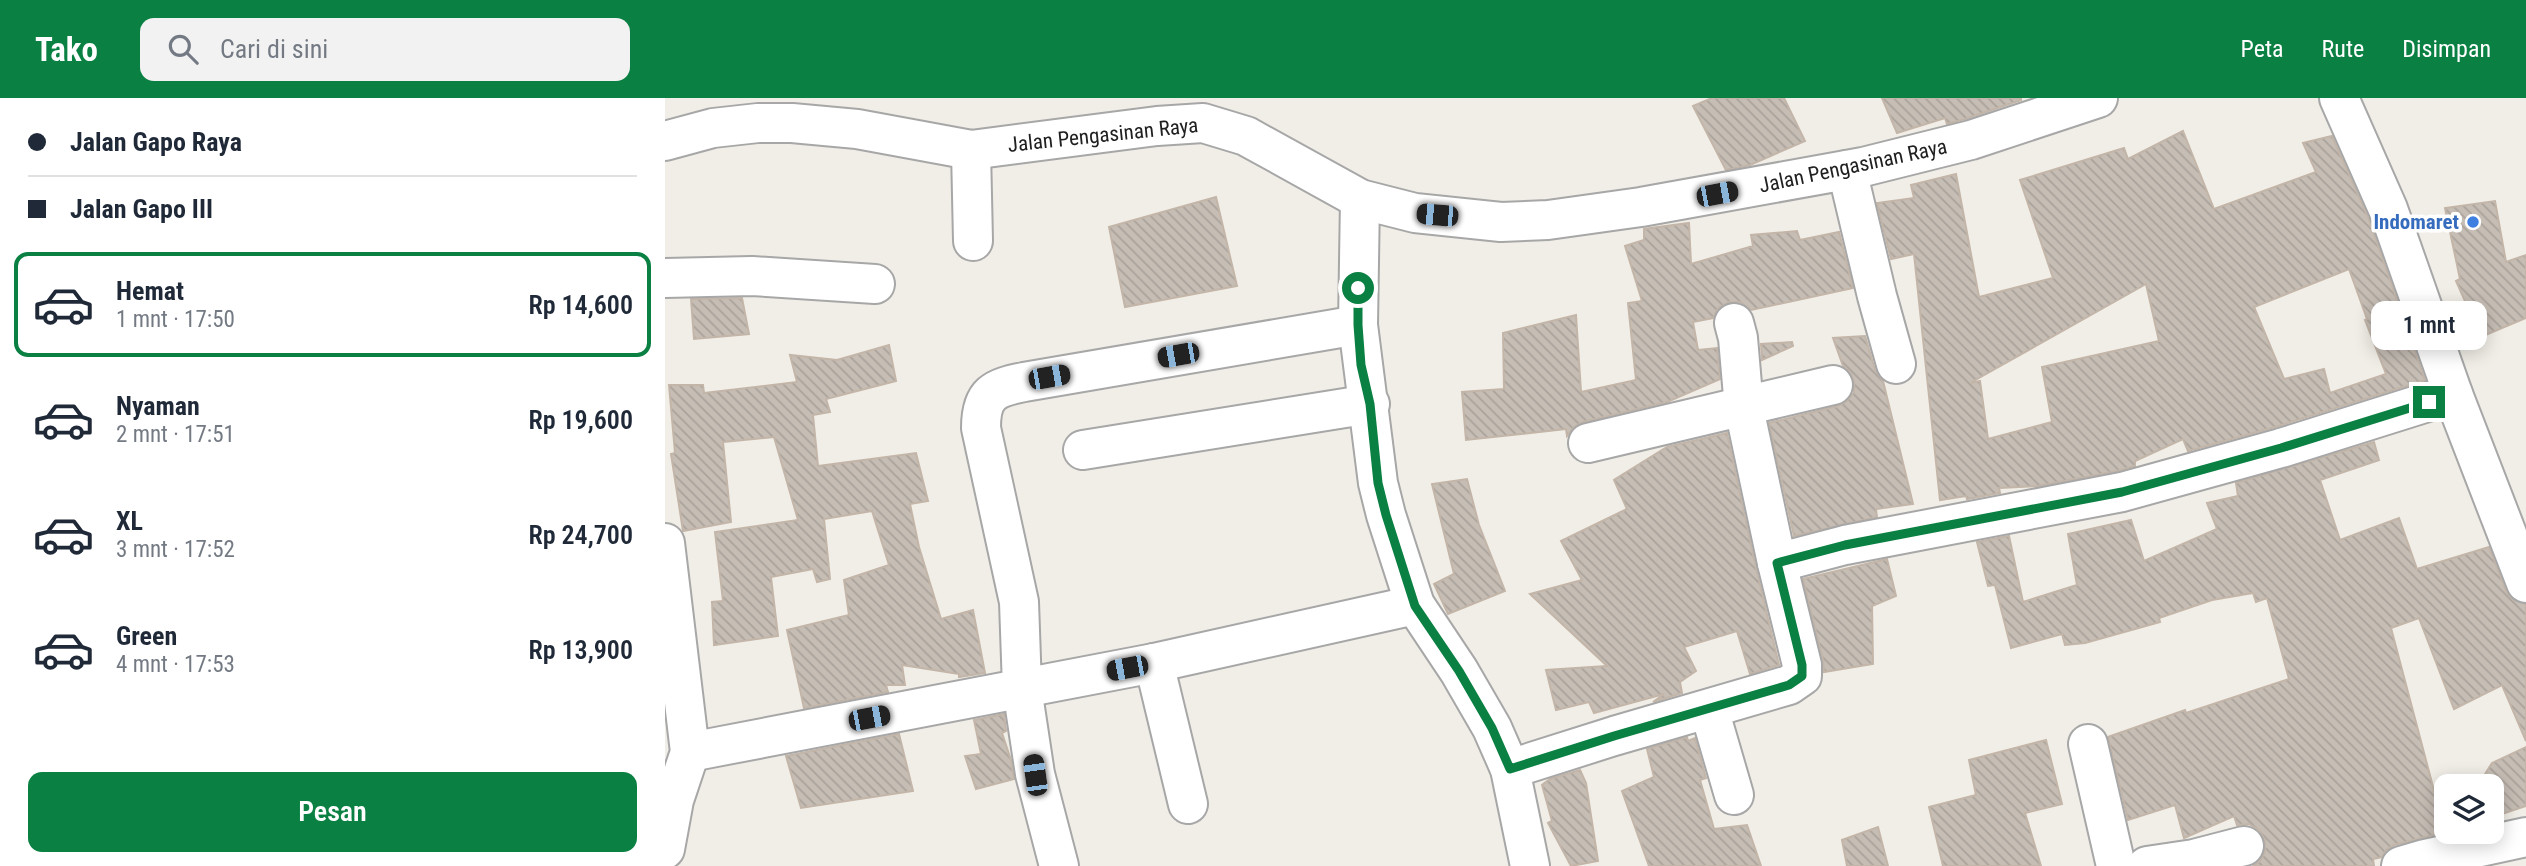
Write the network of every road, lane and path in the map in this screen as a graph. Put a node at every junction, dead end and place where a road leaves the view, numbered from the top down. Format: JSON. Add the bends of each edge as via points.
{"nodes":[{"id":1,"x":2098,"y":98,"type":"edge"},
{"id":2,"x":2339,"y":98,"type":"edge"},
{"id":3,"x":665,"y":141,"type":"edge"},
{"id":4,"x":971,"y":150,"type":"junction"},
{"id":5,"x":1847,"y":170,"type":"junction"},
{"id":6,"x":1360,"y":199,"type":"junction"},
{"id":7,"x":973,"y":241,"type":"dead end"},
{"id":8,"x":665,"y":278,"type":"edge"},
{"id":9,"x":875,"y":284,"type":"dead end"},
{"id":10,"x":1734,"y":323,"type":"dead end"},
{"id":11,"x":1358,"y":325,"type":"junction"},
{"id":12,"x":1896,"y":364,"type":"dead end"},
{"id":13,"x":1833,"y":385,"type":"dead end"},
{"id":14,"x":2453,"y":394,"type":"junction"},
{"id":15,"x":1370,"y":404,"type":"junction"},
{"id":16,"x":1744,"y":408,"type":"junction"},
{"id":17,"x":1588,"y":443,"type":"dead end"},
{"id":18,"x":1083,"y":450,"type":"dead end"},
{"id":19,"x":666,"y":559,"type":"edge"},
{"id":20,"x":1777,"y":563,"type":"junction"},
{"id":21,"x":2526,"y":583,"type":"edge"},
{"id":22,"x":1415,"y":606,"type":"junction"},
{"id":23,"x":1154,"y":663,"type":"junction"},
{"id":24,"x":1022,"y":688,"type":"junction"},
{"id":25,"x":1709,"y":709,"type":"junction"},
{"id":26,"x":2088,"y":744,"type":"dead end"},
{"id":27,"x":690,"y":752,"type":"junction"},
{"id":28,"x":1510,"y":769,"type":"junction"},
{"id":29,"x":1734,"y":794,"type":"dead end"},
{"id":30,"x":1188,"y":804,"type":"dead end"},
{"id":31,"x":2526,"y":837,"type":"edge"},
{"id":32,"x":2244,"y":846,"type":"dead end"},
{"id":33,"x":665,"y":849,"type":"edge"},
{"id":34,"x":1059,"y":866,"type":"edge"},
{"id":35,"x":1530,"y":866,"type":"edge"},
{"id":36,"x":2116,"y":866,"type":"edge"},
{"id":37,"x":2147,"y":866,"type":"edge"},
{"id":38,"x":2401,"y":866,"type":"edge"}],
"edges":[{"from":1,"to":5,"type":"street","name":"Jalan Pengasinan Raya","via":[[1971,140]]},
{"from":2,"to":14,"type":"street","via":[[2388,209]]},
{"from":3,"to":4,"type":"street","name":"Jalan Pengasinan Raya","via":[[713,128],[792,123],[857,128]]},
{"from":4,"to":6,"type":"street","name":"Jalan Pengasinan Raya","via":[[1203,122],[1246,136]]},
{"from":4,"to":7,"type":"street"},
{"from":5,"to":6,"type":"street","name":"Jalan Pengasinan Raya","via":[[1548,220],[1501,222],[1415,213]]},
{"from":5,"to":12,"type":"street"},
{"from":6,"to":11,"type":"street"},
{"from":8,"to":9,"type":"street","via":[[752,276]]},
{"from":10,"to":16,"type":"street"},
{"from":11,"to":15,"type":"street"},
{"from":11,"to":24,"type":"street","via":[[1024,382],[991,393],[981,428],[1019,602]]},
{"from":13,"to":16,"type":"street"},
{"from":14,"to":20,"type":"street","via":[[2122,492],[1845,545]]},
{"from":14,"to":21,"type":"street"},
{"from":15,"to":18,"type":"street"},
{"from":15,"to":22,"type":"street","via":[[1378,483]]},
{"from":16,"to":17,"type":"street"},
{"from":16,"to":20,"type":"street"},
{"from":19,"to":27,"type":"street"},
{"from":20,"to":25,"type":"street","via":[[1802,676],[1789,685]]},
{"from":22,"to":23,"type":"street"},
{"from":22,"to":28,"type":"street","via":[[1459,671]]},
{"from":23,"to":24,"type":"street"},
{"from":23,"to":30,"type":"street"},
{"from":24,"to":27,"type":"street"},
{"from":24,"to":34,"type":"street","via":[[1035,775]]},
{"from":25,"to":28,"type":"street"},
{"from":25,"to":29,"type":"street"},
{"from":26,"to":36,"type":"street"},
{"from":27,"to":33,"type":"street","via":[[674,800]]},
{"from":28,"to":35,"type":"street"},
{"from":31,"to":38,"type":"street"},
{"from":32,"to":37,"type":"street"}]}
